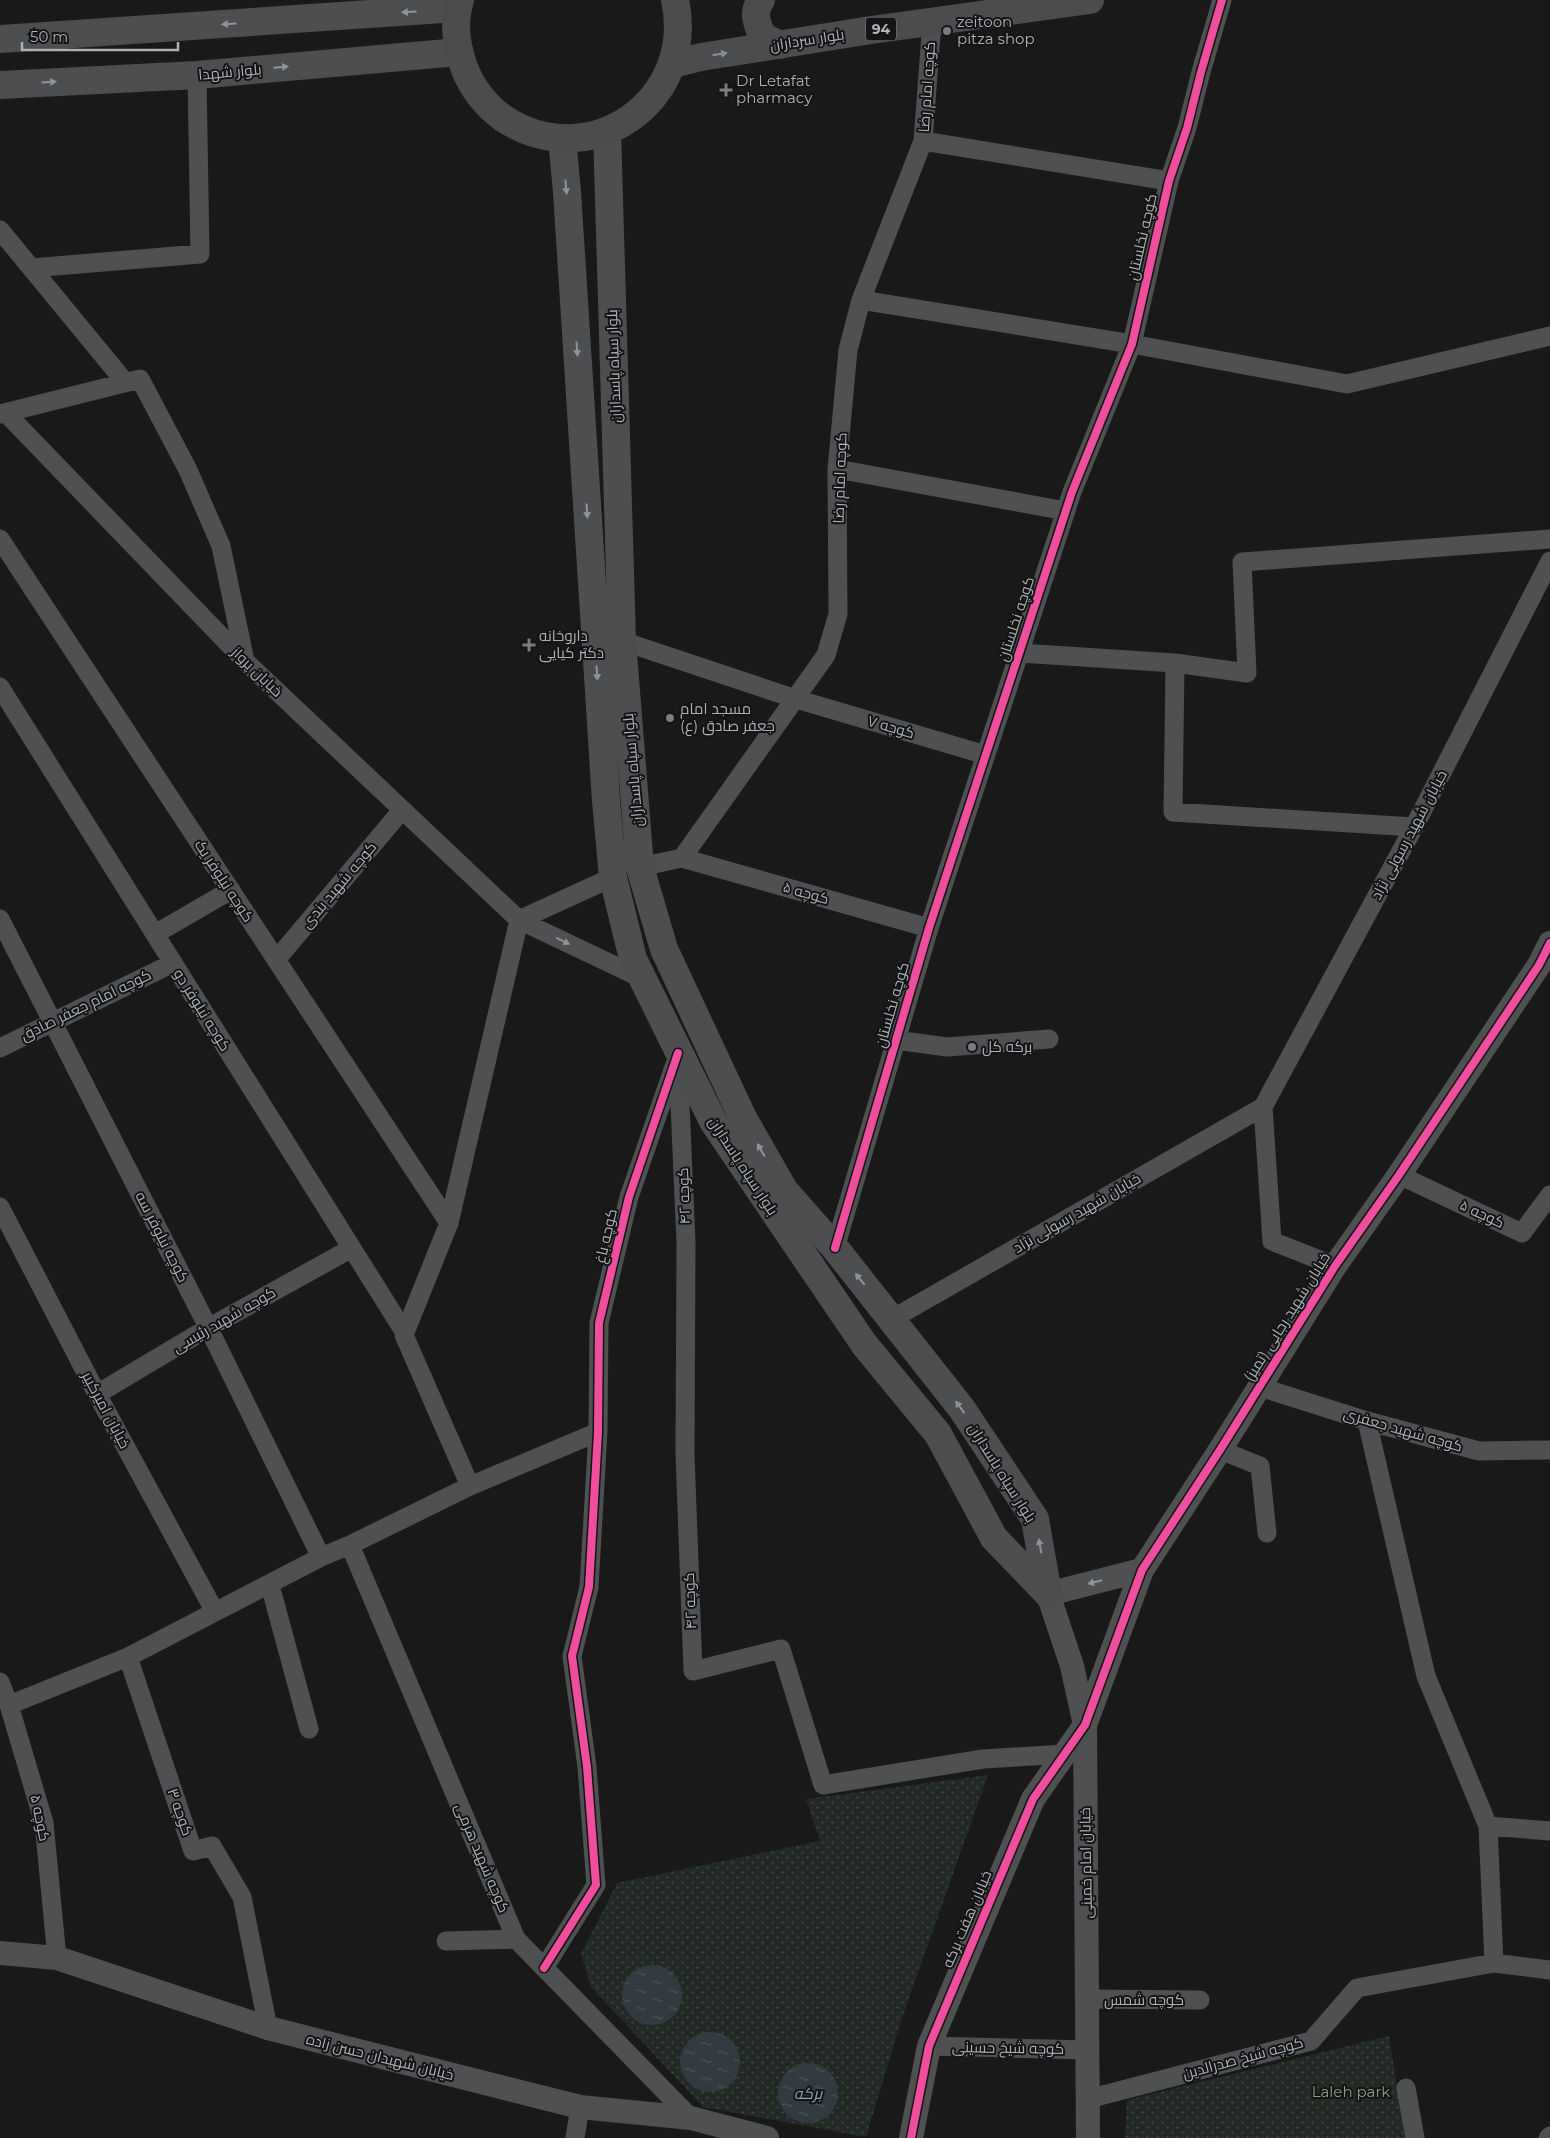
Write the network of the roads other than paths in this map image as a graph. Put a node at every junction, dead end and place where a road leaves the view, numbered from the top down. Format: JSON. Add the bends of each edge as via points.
{"nodes":[{"id":1,"x":675,"y":0,"type":"edge"},
{"id":2,"x":761,"y":0,"type":"edge"},
{"id":3,"x":1090,"y":0,"type":"edge"},
{"id":4,"x":1222,"y":0,"type":"edge"},
{"id":5,"x":459,"y":4,"type":"edge"},
{"id":6,"x":932,"y":21,"type":"junction"},
{"id":7,"x":0,"y":40,"type":"edge"},
{"id":8,"x":780,"y":45,"type":"junction"},
{"id":9,"x":459,"y":52,"type":"junction"},
{"id":10,"x":673,"y":64,"type":"junction"},
{"id":11,"x":196,"y":75,"type":"junction"},
{"id":12,"x":0,"y":85,"type":"edge"},
{"id":13,"x":607,"y":131,"type":"junction"},
{"id":14,"x":562,"y":138,"type":"junction"},
{"id":15,"x":923,"y":141,"type":"junction"},
{"id":16,"x":1169,"y":181,"type":"junction"},
{"id":17,"x":0,"y":230,"type":"edge"},
{"id":18,"x":31,"y":268,"type":"junction"},
{"id":19,"x":861,"y":300,"type":"junction"},
{"id":20,"x":1550,"y":336,"type":"edge"},
{"id":21,"x":1132,"y":344,"type":"junction"},
{"id":22,"x":125,"y":382,"type":"junction"},
{"id":23,"x":3,"y":414,"type":"edge"},
{"id":24,"x":838,"y":469,"type":"junction"},
{"id":25,"x":1066,"y":510,"type":"junction"},
{"id":26,"x":0,"y":539,"type":"edge"},
{"id":27,"x":1550,"y":539,"type":"edge"},
{"id":28,"x":1550,"y":561,"type":"edge"},
{"id":29,"x":622,"y":641,"type":"junction"},
{"id":30,"x":1020,"y":652,"type":"junction"},
{"id":31,"x":245,"y":661,"type":"junction"},
{"id":32,"x":1176,"y":663,"type":"junction"},
{"id":33,"x":0,"y":687,"type":"edge"},
{"id":34,"x":796,"y":699,"type":"junction"},
{"id":35,"x":986,"y":755,"type":"junction"},
{"id":36,"x":402,"y":810,"type":"junction"},
{"id":37,"x":1414,"y":827,"type":"junction"},
{"id":38,"x":682,"y":858,"type":"junction"},
{"id":39,"x":640,"y":867,"type":"junction"},
{"id":40,"x":613,"y":877,"type":"junction"},
{"id":41,"x":231,"y":890,"type":"junction"},
{"id":42,"x":0,"y":919,"type":"edge"},
{"id":43,"x":520,"y":920,"type":"junction"},
{"id":44,"x":929,"y":928,"type":"junction"},
{"id":45,"x":155,"y":934,"type":"junction"},
{"id":46,"x":1550,"y":943,"type":"edge"},
{"id":47,"x":276,"y":960,"type":"junction"},
{"id":48,"x":173,"y":962,"type":"junction"},
{"id":49,"x":1545,"y":967,"type":"edge"},
{"id":50,"x":643,"y":979,"type":"junction"},
{"id":51,"x":52,"y":1021,"type":"junction"},
{"id":52,"x":1049,"y":1039,"type":"dead end"},
{"id":53,"x":896,"y":1040,"type":"junction"},
{"id":54,"x":0,"y":1048,"type":"edge"},
{"id":55,"x":678,"y":1053,"type":"junction"},
{"id":56,"x":1263,"y":1107,"type":"junction"},
{"id":57,"x":1399,"y":1175,"type":"junction"},
{"id":58,"x":1550,"y":1195,"type":"edge"},
{"id":59,"x":0,"y":1207,"type":"edge"},
{"id":60,"x":448,"y":1222,"type":"junction"},
{"id":61,"x":352,"y":1248,"type":"junction"},
{"id":62,"x":835,"y":1248,"type":"junction"},
{"id":63,"x":1335,"y":1266,"type":"junction"},
{"id":64,"x":892,"y":1319,"type":"junction"},
{"id":65,"x":208,"y":1328,"type":"junction"},
{"id":66,"x":405,"y":1333,"type":"junction"},
{"id":67,"x":1260,"y":1387,"type":"junction"},
{"id":68,"x":97,"y":1394,"type":"junction"},
{"id":69,"x":1367,"y":1421,"type":"junction"},
{"id":70,"x":598,"y":1432,"type":"junction"},
{"id":71,"x":1220,"y":1450,"type":"junction"},
{"id":72,"x":1550,"y":1450,"type":"edge"},
{"id":73,"x":470,"y":1486,"type":"junction"},
{"id":74,"x":1267,"y":1533,"type":"dead end"},
{"id":75,"x":350,"y":1545,"type":"junction"},
{"id":76,"x":321,"y":1557,"type":"junction"},
{"id":77,"x":1142,"y":1570,"type":"junction"},
{"id":78,"x":270,"y":1585,"type":"junction"},
{"id":79,"x":1048,"y":1594,"type":"junction"},
{"id":80,"x":215,"y":1612,"type":"junction"},
{"id":81,"x":128,"y":1657,"type":"junction"},
{"id":82,"x":0,"y":1682,"type":"edge"},
{"id":83,"x":9,"y":1705,"type":"junction"},
{"id":84,"x":1085,"y":1726,"type":"junction"},
{"id":85,"x":309,"y":1729,"type":"dead end"},
{"id":86,"x":1065,"y":1754,"type":"junction"},
{"id":87,"x":1488,"y":1826,"type":"junction"},
{"id":88,"x":1550,"y":1830,"type":"edge"},
{"id":89,"x":516,"y":1939,"type":"junction"},
{"id":90,"x":446,"y":1941,"type":"dead end"},
{"id":91,"x":0,"y":1953,"type":"edge"},
{"id":92,"x":57,"y":1958,"type":"junction"},
{"id":93,"x":1494,"y":1963,"type":"junction"},
{"id":94,"x":544,"y":1968,"type":"junction"},
{"id":95,"x":1550,"y":1970,"type":"edge"},
{"id":96,"x":1088,"y":2000,"type":"junction"},
{"id":97,"x":1200,"y":2000,"type":"dead end"},
{"id":98,"x":268,"y":2028,"type":"junction"},
{"id":99,"x":929,"y":2046,"type":"junction"},
{"id":100,"x":1088,"y":2050,"type":"junction"},
{"id":101,"x":1406,"y":2088,"type":"dead end"},
{"id":102,"x":1088,"y":2099,"type":"junction"},
{"id":103,"x":580,"y":2107,"type":"junction"},
{"id":104,"x":692,"y":2118,"type":"junction"},
{"id":105,"x":575,"y":2138,"type":"edge"},
{"id":106,"x":767,"y":2138,"type":"edge"},
{"id":107,"x":911,"y":2138,"type":"edge"},
{"id":108,"x":1088,"y":2138,"type":"edge"},
{"id":109,"x":1415,"y":2138,"type":"edge"}],
"edges":[{"from":1,"to":10,"type":"highway","via":[[679,16]]},
{"from":2,"to":8,"type":"highway","via":[[755,20],[762,36]]},
{"from":3,"to":6,"type":"highway","name":"بلوار سرداران","number":"94"},
{"from":4,"to":16,"type":"street","name":"کوچه نخلستان"},
{"from":5,"to":7,"type":"main road","one_way":true},
{"from":5,"to":9,"type":"highway","via":[[456,30]]},
{"from":6,"to":8,"type":"highway","name":"بلوار سرداران","number":"94"},
{"from":6,"to":15,"type":"street","name":"کوچه امام رضا"},
{"from":10,"to":8,"type":"highway","name":"بلوار سرداران","number":"94","one_way":true},
{"from":11,"to":9,"type":"main road","name":"بلوار شهدا","one_way":true},
{"from":9,"to":14,"type":"highway","via":[[479,95],[496,112],[516,126]]},
{"from":10,"to":13,"type":"highway","via":[[647,105],[629,120]]},
{"from":12,"to":11,"type":"main road","name":"بلوار شهدا","one_way":true},
{"from":11,"to":18,"type":"street","via":[[200,254]]},
{"from":13,"to":14,"type":"highway"},
{"from":13,"to":29,"type":"main road","name":"بلوار سپاه پاسداران"},
{"from":14,"to":40,"type":"main road","name":"بلوار سپاه پاسداران","one_way":true},
{"from":15,"to":16,"type":"street"},
{"from":15,"to":19,"type":"street","name":"کوچه امام رضا"},
{"from":16,"to":21,"type":"street","name":"کوچه نخلستان"},
{"from":17,"to":18,"type":"street"},
{"from":18,"to":22,"type":"street"},
{"from":19,"to":21,"type":"street"},
{"from":19,"to":24,"type":"street","name":"کوچه امام رضا","via":[[848,350]]},
{"from":20,"to":21,"type":"street","via":[[1346,384]]},
{"from":21,"to":25,"type":"street","name":"کوچه نخلستان"},
{"from":22,"to":23,"type":"street"},
{"from":22,"to":31,"type":"street","via":[[140,379],[188,470],[221,546]]},
{"from":23,"to":31,"type":"street","name":"خیابان پرواز"},
{"from":24,"to":25,"type":"street"},
{"from":24,"to":34,"type":"street","name":"کوچه امام رضا","via":[[838,614],[826,655]]},
{"from":25,"to":30,"type":"street","name":"کوچه نخلستان"},
{"from":26,"to":41,"type":"street","name":"کوچه نیلوفر یک"},
{"from":27,"to":32,"type":"street","via":[[1242,562],[1247,674]]},
{"from":28,"to":37,"type":"street","name":"خیابان شهید رسولی نژاد"},
{"from":29,"to":34,"type":"street","name":"کوچه ۷"},
{"from":29,"to":39,"type":"main road","name":"بلوار سپاه پاسداران"},
{"from":30,"to":32,"type":"street"},
{"from":30,"to":35,"type":"street","name":"کوچه نخلستان"},
{"from":31,"to":36,"type":"street","name":"خیابان پرواز"},
{"from":32,"to":37,"type":"street","via":[[1173,812]]},
{"from":33,"to":45,"type":"street","name":"کوچه نیلوفر دو"},
{"from":34,"to":35,"type":"street","name":"کوچه ۷"},
{"from":34,"to":38,"type":"street","name":"کوچه امام رضا"},
{"from":35,"to":44,"type":"street","name":"کوچه نخلستان"},
{"from":36,"to":43,"type":"street","name":"خیابان پرواز"},
{"from":36,"to":47,"type":"street","name":"کوچه شهید بندی"},
{"from":37,"to":56,"type":"street","name":"خیابان شهید رسولی نژاد"},
{"from":38,"to":39,"type":"street"},
{"from":38,"to":44,"type":"street","name":"کوچه ۵"},
{"from":62,"to":39,"type":"main road","name":"بلوار سپاه پاسداران","one_way":true,"via":[[784,1190],[742,1116],[664,950]]},
{"from":40,"to":43,"type":"street"},
{"from":40,"to":50,"type":"main road","name":"بلوار سپاه پاسداران","via":[[633,959]]},
{"from":41,"to":45,"type":"street"},
{"from":41,"to":47,"type":"street","name":"کوچه نیلوفر یک"},
{"from":42,"to":51,"type":"street","name":"کوچه نیلوفر سه"},
{"from":43,"to":50,"type":"street","name":"خیابان پرواز","one_way":true},
{"from":43,"to":60,"type":"street"},
{"from":44,"to":53,"type":"street","name":"کوچه نخلستان"},
{"from":45,"to":48,"type":"street","name":"کوچه نیلوفر دو"},
{"from":46,"to":49,"type":"street","name":"خیابان شهید رجایی (تمیز)"},
{"from":47,"to":60,"type":"street","name":"کوچه نیلوفر یک"},
{"from":48,"to":51,"type":"street","name":"کوچه امام جعفر صادق"},
{"from":48,"to":61,"type":"street","name":"کوچه نیلوفر دو"},
{"from":49,"to":57,"type":"street","name":"خیابان شهید رجایی (تمیز)"},
{"from":50,"to":55,"type":"main road","name":"بلوار سپاه پاسداران"},
{"from":51,"to":54,"type":"street","name":"کوچه امام جعفر صادق"},
{"from":51,"to":65,"type":"street","name":"کوچه نیلوفر سه"},
{"from":52,"to":53,"type":"street","via":[[947,1046]]},
{"from":53,"to":62,"type":"street","name":"کوچه نخلستان"},
{"from":55,"to":70,"type":"street","name":"کوچه باغ","via":[[630,1197],[599,1323]]},
{"from":55,"to":79,"type":"main road","name":"بلوار سپاه پاسداران","via":[[714,1123],[778,1218],[864,1344],[938,1434],[994,1538]]},
{"from":55,"to":86,"type":"street","name":"کوچه ۴۲","via":[[686,1243],[685,1454],[693,1671],[781,1648],[823,1785],[983,1759]]},
{"from":56,"to":63,"type":"street","via":[[1272,1242]]},
{"from":56,"to":64,"type":"street","name":"خیابان شهید رسولی نژاد"},
{"from":57,"to":58,"type":"street","name":"کوچه ۵","via":[[1522,1233]]},
{"from":57,"to":63,"type":"street","name":"خیابان شهید رجایی (تمیز)"},
{"from":59,"to":68,"type":"street","name":"خیابان امیرکبیر"},
{"from":60,"to":66,"type":"street"},
{"from":61,"to":65,"type":"street","name":"کوچه شهید رئیسی"},
{"from":61,"to":66,"type":"street","name":"کوچه نیلوفر دو"},
{"from":64,"to":62,"type":"main road","name":"بلوار سپاه پاسداران","one_way":true},
{"from":63,"to":67,"type":"street","name":"خیابان شهید رجایی (تمیز)"},
{"from":79,"to":64,"type":"main road","name":"بلوار سپاه پاسداران","one_way":true,"via":[[1035,1519],[962,1409]]},
{"from":65,"to":68,"type":"street","name":"کوچه شهید رئیسی"},
{"from":65,"to":76,"type":"street","name":"کوچه نیلوفر سه"},
{"from":66,"to":73,"type":"street","name":"کوچه نیلوفر دو"},
{"from":67,"to":69,"type":"street","name":"کوچه شهید جعفری"},
{"from":67,"to":71,"type":"street","name":"خیابان شهید رجایی (تمیز)"},
{"from":68,"to":80,"type":"street","name":"خیابان امیرکبیر"},
{"from":69,"to":72,"type":"street","name":"کوچه شهید جعفری","via":[[1479,1451]]},
{"from":69,"to":87,"type":"street","via":[[1426,1676]]},
{"from":70,"to":73,"type":"street"},
{"from":70,"to":94,"type":"street","name":"کوچه باغ","via":[[590,1587],[572,1656],[587,1766],[596,1886]]},
{"from":71,"to":74,"type":"street","via":[[1260,1466]]},
{"from":71,"to":77,"type":"street","name":"خیابان شهید رجایی (تمیز)"},
{"from":73,"to":75,"type":"street"},
{"from":75,"to":76,"type":"street"},
{"from":75,"to":89,"type":"street","name":"کوچه شهید هرمی"},
{"from":76,"to":78,"type":"street"},
{"from":77,"to":79,"type":"street","one_way":true},
{"from":77,"to":84,"type":"street","name":"خیابان شهید رجایی (تمیز)"},
{"from":78,"to":80,"type":"street"},
{"from":78,"to":85,"type":"street"},
{"from":79,"to":84,"type":"street","name":"خیابان امام خمینی","via":[[1072,1666]]},
{"from":80,"to":81,"type":"street"},
{"from":81,"to":83,"type":"street"},
{"from":81,"to":98,"type":"street","name":"کوچه ۳","via":[[193,1851],[212,1846],[242,1897]]},
{"from":82,"to":83,"type":"street","name":"کوچه ۵"},
{"from":83,"to":92,"type":"street","name":"کوچه ۵","via":[[44,1823]]},
{"from":84,"to":86,"type":"street","name":"خیابان هفت برکه"},
{"from":84,"to":96,"type":"street","name":"خیابان امام خمینی"},
{"from":86,"to":99,"type":"street","name":"خیابان هفت برکه","via":[[1033,1799]]},
{"from":87,"to":88,"type":"street"},
{"from":87,"to":93,"type":"street"},
{"from":89,"to":90,"type":"street"},
{"from":89,"to":94,"type":"street","name":"کوچه شهید هرمی"},
{"from":91,"to":92,"type":"street","name":"خیابان شهیدان حسن زاده"},
{"from":92,"to":98,"type":"street","name":"خیابان شهیدان حسن زاده"},
{"from":93,"to":95,"type":"street","name":"کوچه شیخ صدرالدین"},
{"from":93,"to":102,"type":"street","name":"کوچه شیخ صدرالدین","via":[[1357,1988],[1311,2041]]},
{"from":94,"to":104,"type":"street","name":"کوچه شهید هرمی"},
{"from":96,"to":97,"type":"street","name":"کوچه شمس"},
{"from":96,"to":100,"type":"street","name":"خیابان امام خمینی"},
{"from":98,"to":103,"type":"street","name":"خیابان شهیدان حسن زاده"},
{"from":99,"to":100,"type":"street","name":"کوچه شیخ حسینی"},
{"from":99,"to":107,"type":"street","name":"خیابان هفت برکه"},
{"from":100,"to":102,"type":"street","name":"خیابان امام خمینی"},
{"from":101,"to":109,"type":"street"},
{"from":102,"to":108,"type":"street","name":"خیابان امام خمینی"},
{"from":103,"to":104,"type":"street","name":"خیابان شهیدان حسن زاده"},
{"from":103,"to":105,"type":"street"},
{"from":104,"to":106,"type":"street","name":"خیابان شهیدان حسن زاده"}]}
